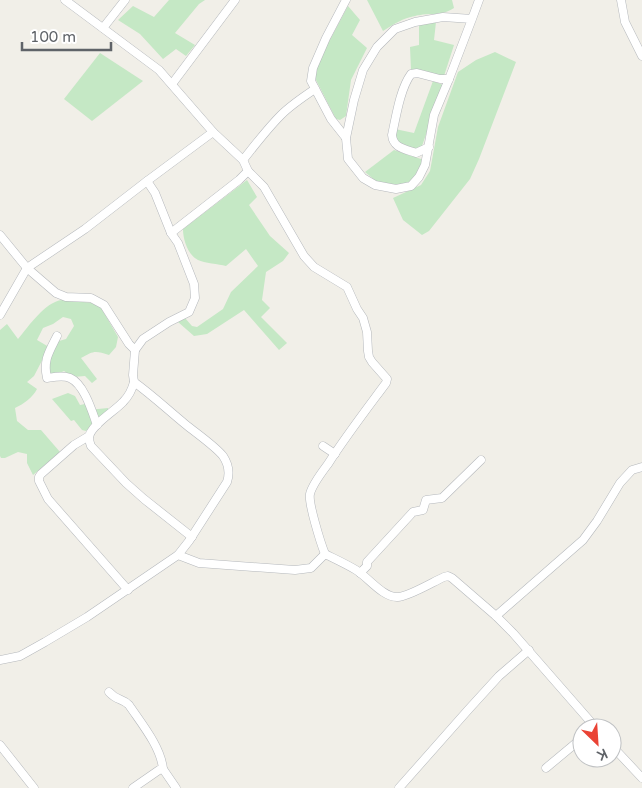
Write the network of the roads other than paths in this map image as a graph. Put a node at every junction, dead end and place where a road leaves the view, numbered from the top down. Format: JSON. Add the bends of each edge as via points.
{"nodes":[{"id":1,"x":65,"y":0,"type":"edge"},
{"id":2,"x":126,"y":0,"type":"edge"},
{"id":3,"x":234,"y":0,"type":"edge"},
{"id":4,"x":346,"y":0,"type":"edge"},
{"id":5,"x":479,"y":0,"type":"edge"},
{"id":6,"x":621,"y":0,"type":"edge"},
{"id":7,"x":472,"y":19,"type":"junction"},
{"id":8,"x":102,"y":28,"type":"junction"},
{"id":9,"x":642,"y":56,"type":"edge"},
{"id":10,"x":449,"y":79,"type":"junction"},
{"id":11,"x":172,"y":84,"type":"junction"},
{"id":12,"x":315,"y":89,"type":"junction"},
{"id":13,"x":214,"y":132,"type":"junction"},
{"id":14,"x":346,"y":138,"type":"junction"},
{"id":15,"x":429,"y":147,"type":"junction"},
{"id":16,"x":243,"y":160,"type":"junction"},
{"id":17,"x":248,"y":171,"type":"junction"},
{"id":18,"x":147,"y":181,"type":"junction"},
{"id":19,"x":171,"y":233,"type":"junction"},
{"id":20,"x":0,"y":234,"type":"edge"},
{"id":21,"x":27,"y":268,"type":"junction"},
{"id":22,"x":0,"y":315,"type":"edge"},
{"id":23,"x":57,"y":336,"type":"dead end"},
{"id":24,"x":135,"y":350,"type":"junction"},
{"id":25,"x":134,"y":382,"type":"junction"},
{"id":26,"x":97,"y":425,"type":"junction"},
{"id":27,"x":89,"y":436,"type":"junction"},
{"id":28,"x":323,"y":446,"type":"dead end"},
{"id":29,"x":335,"y":454,"type":"junction"},
{"id":30,"x":481,"y":460,"type":"dead end"},
{"id":31,"x":642,"y":467,"type":"edge"},
{"id":32,"x":192,"y":537,"type":"junction"},
{"id":33,"x":325,"y":554,"type":"junction"},
{"id":34,"x":178,"y":556,"type":"junction"},
{"id":35,"x":360,"y":573,"type":"junction"},
{"id":36,"x":128,"y":590,"type":"junction"},
{"id":37,"x":496,"y":616,"type":"junction"},
{"id":38,"x":529,"y":650,"type":"junction"},
{"id":39,"x":0,"y":660,"type":"edge"},
{"id":40,"x":109,"y":692,"type":"dead end"},
{"id":41,"x":587,"y":718,"type":"edge"},
{"id":42,"x":0,"y":745,"type":"edge"},
{"id":43,"x":572,"y":746,"type":"edge"},
{"id":44,"x":622,"y":757,"type":"edge"},
{"id":45,"x":546,"y":768,"type":"dead end"},
{"id":46,"x":163,"y":769,"type":"junction"},
{"id":47,"x":642,"y":778,"type":"edge"},
{"id":48,"x":34,"y":788,"type":"edge"},
{"id":49,"x":133,"y":788,"type":"edge"},
{"id":50,"x":176,"y":788,"type":"edge"},
{"id":51,"x":399,"y":788,"type":"edge"}],
"edges":[{"from":1,"to":8,"type":"street"},
{"from":2,"to":8,"type":"street"},
{"from":3,"to":11,"type":"street"},
{"from":4,"to":12,"type":"street","via":[[313,68],[311,80]]},
{"from":5,"to":7,"type":"street"},
{"from":6,"to":9,"type":"street","via":[[625,22]]},
{"from":7,"to":10,"type":"street"},
{"from":7,"to":14,"type":"street","via":[[443,17],[395,29],[377,47],[363,70]]},
{"from":8,"to":11,"type":"street","via":[[159,70]]},
{"from":10,"to":15,"type":"street","via":[[434,115]]},
{"from":10,"to":15,"type":"street","via":[[411,74],[403,89],[392,141],[396,146],[416,153]]},
{"from":11,"to":13,"type":"street"},
{"from":12,"to":14,"type":"street"},
{"from":12,"to":16,"type":"street","via":[[281,115]]},
{"from":13,"to":16,"type":"street"},
{"from":13,"to":18,"type":"street"},
{"from":14,"to":15,"type":"street","via":[[348,159],[364,178],[375,185],[396,188],[410,186],[419,177]]},
{"from":16,"to":17,"type":"street"},
{"from":17,"to":19,"type":"street"},
{"from":17,"to":29,"type":"street","via":[[264,187],[304,256],[314,267],[347,287],[363,318],[372,362],[387,379]]},
{"from":18,"to":19,"type":"street"},
{"from":18,"to":21,"type":"street"},
{"from":19,"to":24,"type":"street","via":[[194,284],[195,298],[189,312],[143,339]]},
{"from":20,"to":21,"type":"street"},
{"from":21,"to":22,"type":"street"},
{"from":21,"to":24,"type":"street","via":[[56,293],[66,297],[91,298],[104,305]]},
{"from":23,"to":26,"type":"street","via":[[46,358],[46,378],[61,376],[80,385]]},
{"from":24,"to":25,"type":"street"},
{"from":25,"to":26,"type":"street","via":[[122,404]]},
{"from":25,"to":32,"type":"street","via":[[208,442],[228,465],[227,482]]},
{"from":26,"to":27,"type":"street"},
{"from":27,"to":32,"type":"street","via":[[91,446],[126,484]]},
{"from":27,"to":36,"type":"street","via":[[41,474],[39,481],[48,499]]},
{"from":28,"to":29,"type":"street"},
{"from":29,"to":33,"type":"street","via":[[310,494]]},
{"from":30,"to":35,"type":"street","via":[[442,498],[426,500],[423,510],[413,512]]},
{"from":31,"to":37,"type":"street","via":[[632,470],[620,483],[583,540]]},
{"from":32,"to":34,"type":"street"},
{"from":33,"to":34,"type":"street","via":[[311,568],[295,570],[199,562]]},
{"from":33,"to":35,"type":"street"},
{"from":34,"to":36,"type":"street"},
{"from":35,"to":37,"type":"street","via":[[382,591],[398,597],[448,576]]},
{"from":36,"to":39,"type":"street","via":[[20,656]]},
{"from":37,"to":38,"type":"street"},
{"from":38,"to":41,"type":"street"},
{"from":38,"to":51,"type":"street","via":[[480,696]]},
{"from":40,"to":46,"type":"street","via":[[129,705],[161,756]]},
{"from":42,"to":48,"type":"street"},
{"from":43,"to":45,"type":"street"},
{"from":44,"to":47,"type":"street"},
{"from":46,"to":49,"type":"street"},
{"from":46,"to":50,"type":"street"}]}
